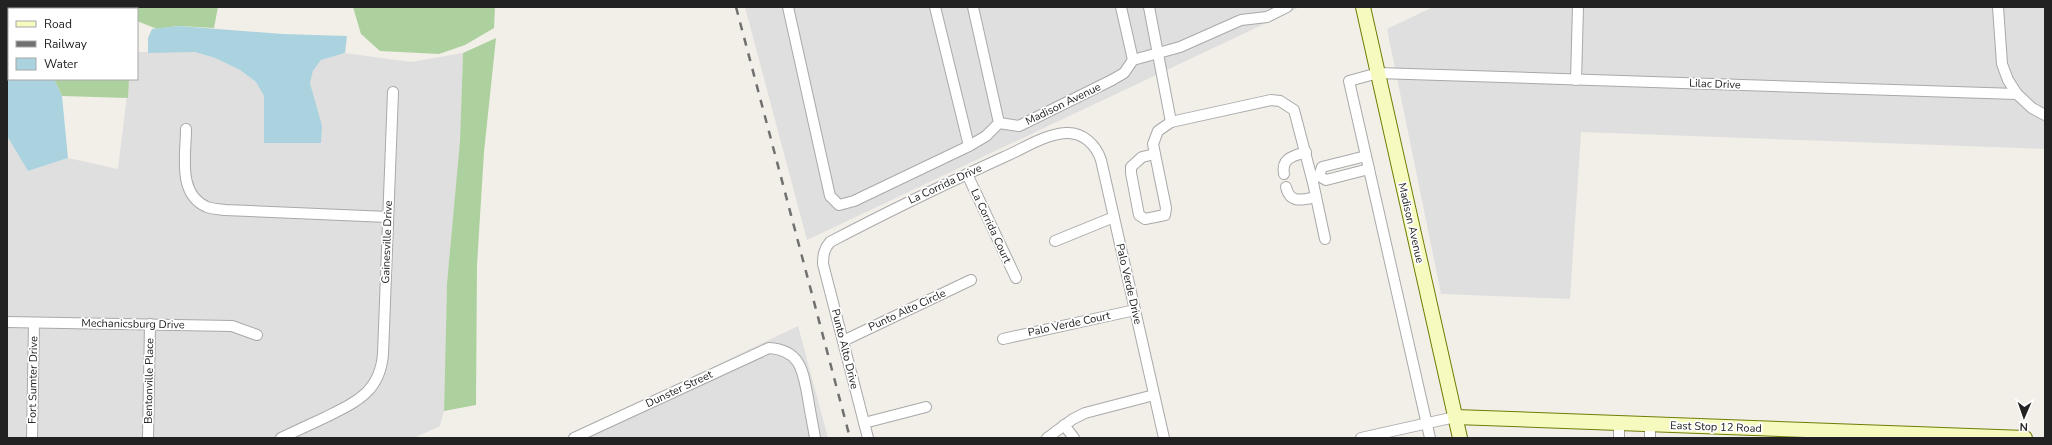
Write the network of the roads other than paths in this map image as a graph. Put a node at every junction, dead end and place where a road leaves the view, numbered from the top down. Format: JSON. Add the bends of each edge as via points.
{"nodes":[{"id":1,"x":788,"y":7,"type":"edge"},
{"id":2,"x":935,"y":7,"type":"edge"},
{"id":3,"x":973,"y":7,"type":"edge"},
{"id":4,"x":1121,"y":7,"type":"edge"},
{"id":5,"x":1149,"y":7,"type":"edge"},
{"id":6,"x":1287,"y":7,"type":"edge"},
{"id":7,"x":1363,"y":7,"type":"edge"},
{"id":8,"x":1578,"y":7,"type":"edge"},
{"id":9,"x":1998,"y":7,"type":"edge"},
{"id":10,"x":1159,"y":53,"type":"junction"},
{"id":11,"x":1133,"y":60,"type":"junction"},
{"id":12,"x":1378,"y":73,"type":"junction"},
{"id":13,"x":1576,"y":80,"type":"junction"},
{"id":14,"x":393,"y":92,"type":"dead end"},
{"id":15,"x":2017,"y":94,"type":"junction"},
{"id":16,"x":2045,"y":115,"type":"edge"},
{"id":17,"x":1171,"y":122,"type":"junction"},
{"id":18,"x":999,"y":123,"type":"junction"},
{"id":19,"x":186,"y":129,"type":"dead end"},
{"id":20,"x":1082,"y":136,"type":"joint"},
{"id":21,"x":969,"y":146,"type":"junction"},
{"id":22,"x":1306,"y":152,"type":"junction"},
{"id":23,"x":1155,"y":154,"type":"junction"},
{"id":24,"x":1366,"y":156,"type":"junction"},
{"id":25,"x":1369,"y":169,"type":"junction"},
{"id":26,"x":967,"y":174,"type":"junction"},
{"id":27,"x":1284,"y":174,"type":"dead end"},
{"id":28,"x":1316,"y":177,"type":"junction"},
{"id":29,"x":1286,"y":188,"type":"dead end"},
{"id":30,"x":1316,"y":197,"type":"junction"},
{"id":31,"x":1114,"y":216,"type":"junction"},
{"id":32,"x":388,"y":217,"type":"junction"},
{"id":33,"x":1325,"y":239,"type":"dead end"},
{"id":34,"x":1055,"y":241,"type":"dead end"},
{"id":35,"x":823,"y":260,"type":"joint"},
{"id":36,"x":1016,"y":278,"type":"dead end"},
{"id":37,"x":971,"y":280,"type":"dead end"},
{"id":38,"x":1135,"y":310,"type":"junction"},
{"id":39,"x":7,"y":322,"type":"edge"},
{"id":40,"x":34,"y":323,"type":"junction"},
{"id":41,"x":150,"y":324,"type":"junction"},
{"id":42,"x":257,"y":335,"type":"dead end"},
{"id":43,"x":1003,"y":339,"type":"dead end"},
{"id":44,"x":843,"y":340,"type":"junction"},
{"id":45,"x":1154,"y":395,"type":"junction"},
{"id":46,"x":926,"y":407,"type":"dead end"},
{"id":47,"x":1455,"y":417,"type":"junction"},
{"id":48,"x":864,"y":423,"type":"junction"},
{"id":49,"x":1426,"y":423,"type":"junction"},
{"id":50,"x":1619,"y":423,"type":"junction"},
{"id":51,"x":1064,"y":425,"type":"junction"},
{"id":52,"x":1650,"y":431,"type":"edge"},
{"id":53,"x":1805,"y":434,"type":"edge"},
{"id":54,"x":32,"y":438,"type":"edge"},
{"id":55,"x":148,"y":438,"type":"edge"},
{"id":56,"x":281,"y":438,"type":"edge"},
{"id":57,"x":574,"y":438,"type":"edge"},
{"id":58,"x":815,"y":438,"type":"edge"},
{"id":59,"x":868,"y":438,"type":"edge"},
{"id":60,"x":1047,"y":438,"type":"edge"},
{"id":61,"x":1074,"y":438,"type":"edge"},
{"id":62,"x":1164,"y":438,"type":"edge"},
{"id":63,"x":1360,"y":438,"type":"edge"},
{"id":64,"x":1430,"y":438,"type":"edge"},
{"id":65,"x":1460,"y":438,"type":"edge"},
{"id":66,"x":1619,"y":438,"type":"edge"},
{"id":67,"x":2025,"y":438,"type":"edge"}],
"edges":[{"from":1,"to":21,"type":"street","via":[[830,196],[840,204],[854,201]]},
{"from":2,"to":21,"type":"street"},
{"from":3,"to":18,"type":"street"},
{"from":4,"to":11,"type":"street"},
{"from":5,"to":10,"type":"street"},
{"from":6,"to":10,"type":"street","via":[[1267,17],[1241,20],[1180,47]]},
{"from":7,"to":12,"type":"street","name":"Madison Avenue"},
{"from":8,"to":13,"type":"street"},
{"from":9,"to":15,"type":"street","via":[[2002,64]]},
{"from":10,"to":11,"type":"street"},
{"from":10,"to":17,"type":"street"},
{"from":11,"to":18,"type":"street","name":"Madison Avenue","via":[[1124,73],[1112,80],[1019,126]]},
{"from":12,"to":13,"type":"street","name":"Lilac Drive"},
{"from":12,"to":24,"type":"street","name":"Lilac Drive","via":[[1349,81]]},
{"from":12,"to":47,"type":"street","name":"Madison Avenue"},
{"from":13,"to":15,"type":"street","name":"Lilac Drive"},
{"from":14,"to":32,"type":"street","name":"Gainesville Drive"},
{"from":15,"to":16,"type":"street","via":[[2032,108]]},
{"from":17,"to":22,"type":"street","via":[[1263,102],[1280,101],[1294,110]]},
{"from":17,"to":23,"type":"street","via":[[1158,131],[1153,144]]},
{"from":18,"to":21,"type":"street","via":[[986,136]]},
{"from":19,"to":32,"type":"street","via":[[186,184],[192,197],[207,207],[225,210]]},
{"from":20,"to":26,"type":"street","name":"La Corrida Drive","via":[[1067,133],[1055,135]]},
{"from":20,"to":31,"type":"street","name":"Palo Verde Drive","via":[[1099,154]]},
{"from":22,"to":27,"type":"street","via":[[1291,156],[1285,161],[1282,167]]},
{"from":22,"to":28,"type":"street"},
{"from":23,"to":23,"type":"street","via":[[1166,208],[1165,214],[1145,219],[1139,215],[1131,167],[1142,157]]},
{"from":24,"to":25,"type":"street"},
{"from":24,"to":28,"type":"street","via":[[1322,167]]},
{"from":25,"to":28,"type":"street","via":[[1326,180]]},
{"from":25,"to":49,"type":"street"},
{"from":26,"to":35,"type":"street","name":"La Corrida Drive","via":[[830,242],[825,249]]},
{"from":26,"to":36,"type":"street","name":"La Corrida Court"},
{"from":28,"to":30,"type":"street"},
{"from":29,"to":30,"type":"street","via":[[1290,198],[1295,200]]},
{"from":30,"to":33,"type":"street"},
{"from":31,"to":34,"type":"street"},
{"from":31,"to":38,"type":"street","name":"Palo Verde Drive"},
{"from":32,"to":56,"type":"street","name":"Gainesville Drive","via":[[382,360],[379,373],[370,389],[353,404]]},
{"from":35,"to":44,"type":"street","name":"Punto Alto Drive"},
{"from":37,"to":44,"type":"street","name":"Punto Alto Circle"},
{"from":38,"to":43,"type":"street","name":"Palo Verde Court"},
{"from":38,"to":45,"type":"street","name":"Palo Verde Drive"},
{"from":39,"to":40,"type":"street","name":"Mechanicsburg Drive"},
{"from":40,"to":41,"type":"street","name":"Mechanicsburg Drive"},
{"from":40,"to":54,"type":"street","name":"Fort Sumter Drive"},
{"from":41,"to":42,"type":"street","name":"Mechanicsburg Drive","via":[[232,326]]},
{"from":41,"to":55,"type":"street","name":"Bentonville Place"},
{"from":44,"to":48,"type":"street","name":"Punto Alto Drive"},
{"from":45,"to":51,"type":"street","via":[[1090,411]]},
{"from":45,"to":62,"type":"street","name":"Palo Verde Drive"},
{"from":46,"to":48,"type":"street"},
{"from":47,"to":49,"type":"street"},
{"from":47,"to":50,"type":"street","name":"East Stop 12 Road"},
{"from":47,"to":65,"type":"street","name":"Madison Avenue"},
{"from":48,"to":59,"type":"street","name":"Punto Alto Drive"},
{"from":49,"to":63,"type":"street"},
{"from":49,"to":64,"type":"street"},
{"from":50,"to":52,"type":"street","name":"East Stop 12 Road"},
{"from":50,"to":66,"type":"street"},
{"from":51,"to":60,"type":"street"},
{"from":51,"to":61,"type":"street"},
{"from":52,"to":53,"type":"street","name":"East Stop 12 Road"},
{"from":53,"to":67,"type":"street","name":"East Stop 12 Road"},
{"from":57,"to":58,"type":"street","name":"Dunster Street","via":[[764,350],[775,349],[786,352],[798,361],[803,372]]}]}
